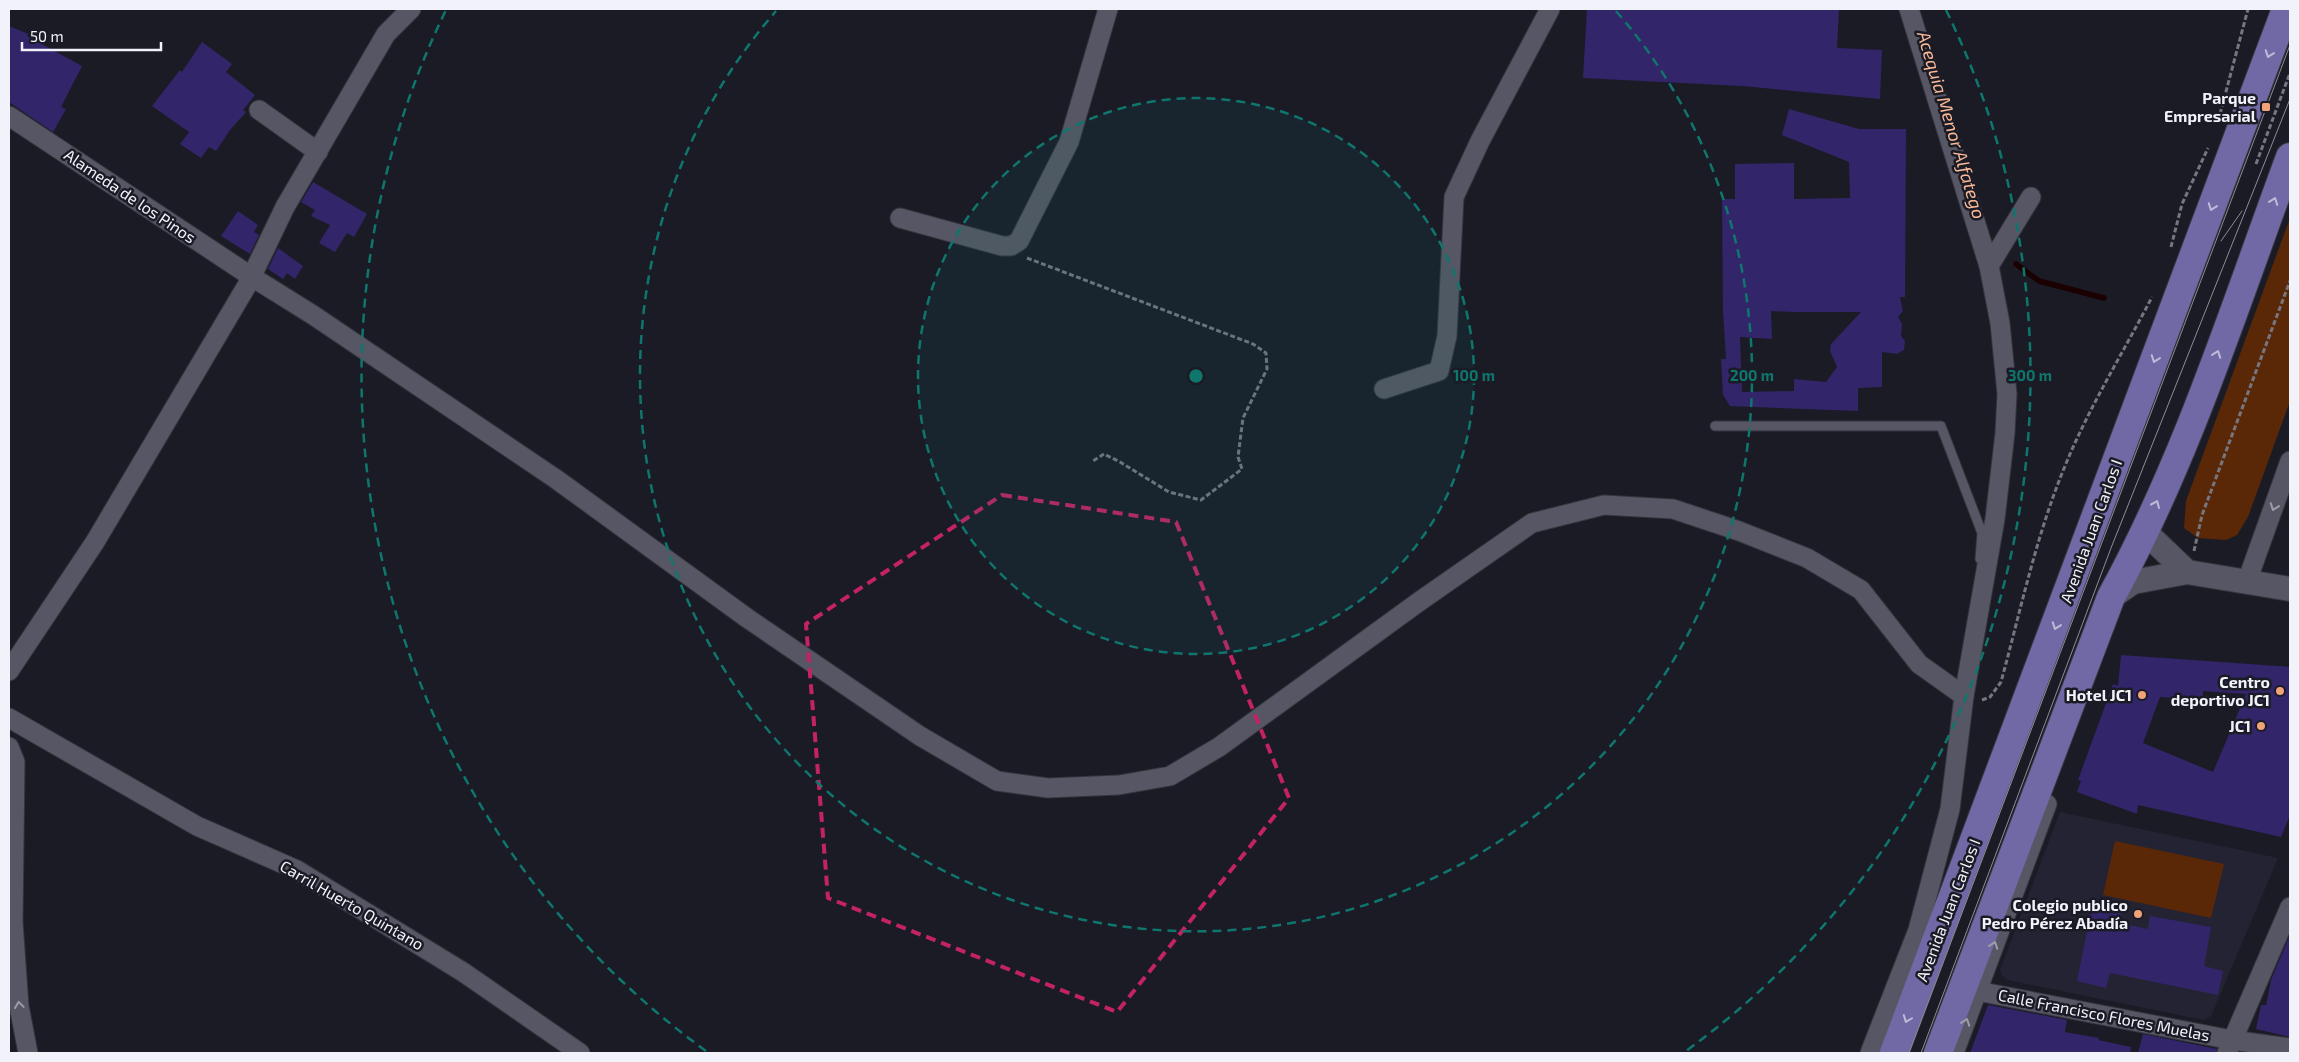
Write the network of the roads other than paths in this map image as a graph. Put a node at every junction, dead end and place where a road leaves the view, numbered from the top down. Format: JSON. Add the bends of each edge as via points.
{"nodes":[{"id":1,"x":411,"y":9,"type":"edge"},
{"id":2,"x":1108,"y":9,"type":"edge"},
{"id":3,"x":1550,"y":9,"type":"edge"},
{"id":4,"x":1909,"y":9,"type":"edge"},
{"id":5,"x":2286,"y":9,"type":"edge"},
{"id":6,"x":259,"y":110,"type":"dead end"},
{"id":7,"x":9,"y":116,"type":"edge"},
{"id":8,"x":318,"y":152,"type":"junction"},
{"id":9,"x":2290,"y":157,"type":"edge"},
{"id":10,"x":2031,"y":197,"type":"dead end"},
{"id":11,"x":900,"y":218,"type":"dead end"},
{"id":12,"x":1989,"y":266,"type":"junction"},
{"id":13,"x":252,"y":277,"type":"junction"},
{"id":14,"x":1384,"y":390,"type":"dead end"},
{"id":15,"x":1714,"y":426,"type":"dead end"},
{"id":16,"x":2290,"y":461,"type":"edge"},
{"id":17,"x":2144,"y":531,"type":"junction"},
{"id":18,"x":2187,"y":572,"type":"junction"},
{"id":19,"x":1984,"y":573,"type":"junction"},
{"id":20,"x":2125,"y":580,"type":"junction"},
{"id":21,"x":2249,"y":582,"type":"junction"},
{"id":22,"x":2290,"y":589,"type":"edge"},
{"id":23,"x":9,"y":671,"type":"edge"},
{"id":24,"x":1964,"y":696,"type":"junction"},
{"id":25,"x":9,"y":718,"type":"edge"},
{"id":26,"x":9,"y":747,"type":"edge"},
{"id":27,"x":2290,"y":907,"type":"edge"},
{"id":28,"x":1977,"y":991,"type":"junction"},
{"id":29,"x":2229,"y":1047,"type":"edge"},
{"id":30,"x":2290,"y":1048,"type":"edge"},
{"id":31,"x":28,"y":1053,"type":"edge"},
{"id":32,"x":580,"y":1053,"type":"edge"},
{"id":33,"x":1870,"y":1053,"type":"edge"},
{"id":34,"x":1894,"y":1053,"type":"edge"},
{"id":35,"x":1938,"y":1053,"type":"edge"},
{"id":36,"x":1954,"y":1053,"type":"edge"}],
"edges":[{"from":1,"to":8,"type":"street","via":[[386,34]]},
{"from":2,"to":11,"type":"street","via":[[1070,142],[1019,240],[1010,246],[1002,246]]},
{"from":3,"to":14,"type":"street","via":[[1454,197],[1447,336],[1439,371]]},
{"from":4,"to":12,"type":"street"},
{"from":5,"to":34,"type":"main road","name":"Avenida Juan Carlos I","one_way":true},
{"from":6,"to":8,"type":"street"},
{"from":7,"to":13,"type":"street","name":"Alameda de los Pinos"},
{"from":8,"to":13,"type":"street","via":[[285,207]]},
{"from":17,"to":9,"type":"main road","one_way":true,"via":[[2188,430]]},
{"from":10,"to":12,"type":"street"},
{"from":12,"to":19,"type":"street","via":[[2000,324],[2007,394],[1995,519]]},
{"from":13,"to":23,"type":"street","via":[[95,542]]},
{"from":13,"to":24,"type":"street","name":"Alameda de los Pinos","via":[[556,479],[747,618],[920,736],[997,781],[1048,788],[1119,785],[1170,776],[1219,747],[1532,523],[1604,505],[1673,509],[1807,558],[1861,590],[1919,664]]},
{"from":15,"to":19,"type":"lane","via":[[1941,426],[1982,533],[1980,558]]},
{"from":16,"to":21,"type":"street","one_way":true},
{"from":17,"to":18,"type":"street"},
{"from":17,"to":20,"type":"main road"},
{"from":18,"to":20,"type":"street"},
{"from":18,"to":21,"type":"street"},
{"from":19,"to":24,"type":"street"},
{"from":28,"to":20,"type":"street","one_way":true,"via":[[2120,606]]},
{"from":20,"to":35,"type":"main road"},
{"from":21,"to":22,"type":"street"},
{"from":24,"to":33,"type":"street","via":[[1950,809],[1918,930]]},
{"from":25,"to":32,"type":"street","name":"Carril Huerto Quintano","via":[[197,826],[297,870],[463,972]]},
{"from":31,"to":26,"type":"street","one_way":true,"via":[[19,1006],[12,922],[15,762]]},
{"from":27,"to":29,"type":"street"},
{"from":28,"to":29,"type":"street","name":"Calle Francisco Flores Muelas"},
{"from":36,"to":28,"type":"street","one_way":true},
{"from":29,"to":30,"type":"street","name":"Calle Francisco Flores Muelas"}]}
